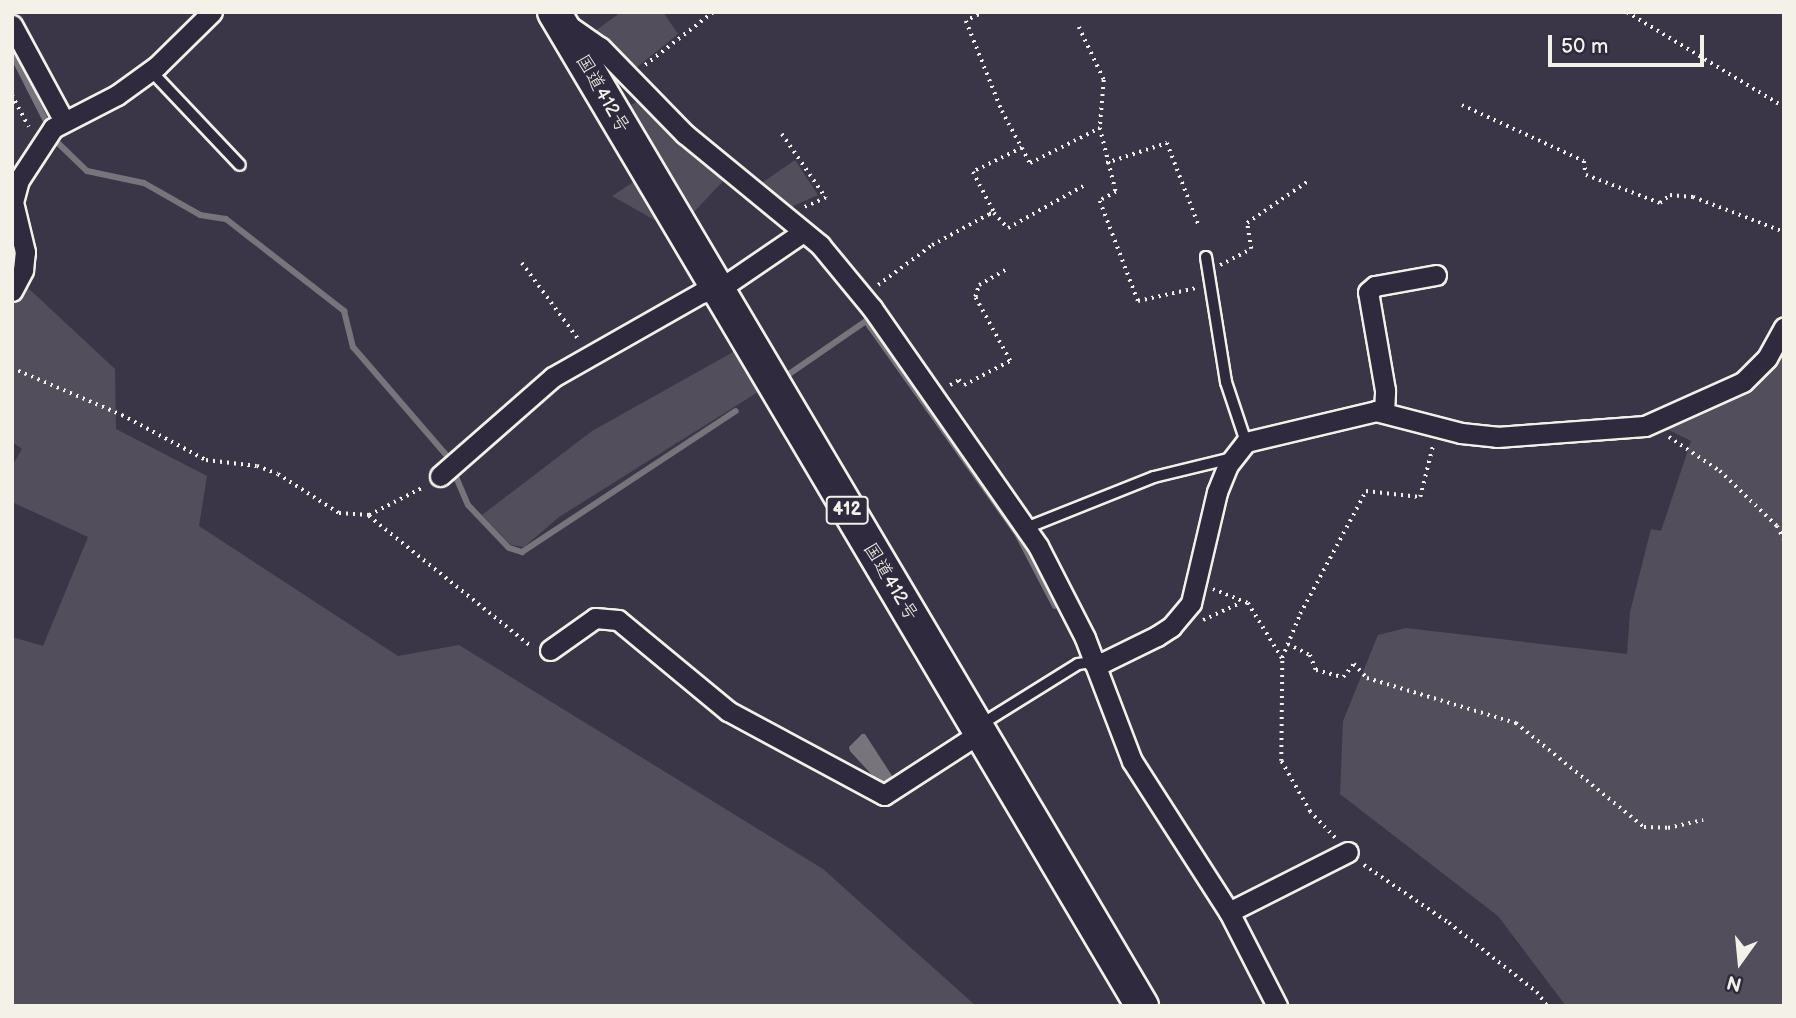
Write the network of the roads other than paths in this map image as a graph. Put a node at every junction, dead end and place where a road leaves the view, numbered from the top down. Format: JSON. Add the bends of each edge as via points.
{"nodes":[{"id":1,"x":212,"y":12,"type":"edge"},
{"id":2,"x":556,"y":16,"type":"edge"},
{"id":3,"x":12,"y":25,"type":"edge"},
{"id":4,"x":151,"y":71,"type":"junction"},
{"id":5,"x":64,"y":121,"type":"junction"},
{"id":6,"x":240,"y":165,"type":"dead end"},
{"id":7,"x":803,"y":232,"type":"junction"},
{"id":8,"x":1206,"y":257,"type":"dead end"},
{"id":9,"x":1436,"y":275,"type":"dead end"},
{"id":10,"x":718,"y":290,"type":"junction"},
{"id":11,"x":12,"y":292,"type":"edge"},
{"id":12,"x":1784,"y":327,"type":"edge"},
{"id":13,"x":1384,"y":412,"type":"junction"},
{"id":14,"x":1246,"y":442,"type":"junction"},
{"id":15,"x":1232,"y":458,"type":"junction"},
{"id":16,"x":447,"y":470,"type":"road end"},
{"id":17,"x":1026,"y":528,"type":"junction"},
{"id":18,"x":550,"y":650,"type":"road end"},
{"id":19,"x":1093,"y":662,"type":"junction"},
{"id":20,"x":978,"y":730,"type":"junction"},
{"id":21,"x":1348,"y":852,"type":"road end"},
{"id":22,"x":1230,"y":912,"type":"junction"},
{"id":23,"x":1142,"y":1006,"type":"edge"},
{"id":24,"x":1277,"y":1006,"type":"edge"}],
"edges":[{"from":1,"to":4,"type":"street"},
{"from":2,"to":7,"type":"street","via":[[600,47],[720,165]]},
{"from":2,"to":10,"type":"highway","name":"国道412号","number":"412"},
{"from":3,"to":5,"type":"street"},
{"from":4,"to":5,"type":"street","via":[[117,95]]},
{"from":4,"to":6,"type":"lane"},
{"from":5,"to":11,"type":"street","via":[[19,180],[12,202],[25,252],[23,270]]},
{"from":7,"to":10,"type":"street"},
{"from":7,"to":17,"type":"street","via":[[864,297]]},
{"from":8,"to":14,"type":"lane","via":[[1226,382]]},
{"from":9,"to":13,"type":"street","via":[[1374,286],[1368,292],[1385,390]]},
{"from":10,"to":16,"type":"street","via":[[701,293],[553,377]]},
{"from":10,"to":20,"type":"highway","name":"国道412号","number":"412"},
{"from":12,"to":13,"type":"street","via":[[1767,358],[1743,382],[1651,424],[1535,437],[1479,435]]},
{"from":13,"to":14,"type":"street"},
{"from":14,"to":15,"type":"street"},
{"from":15,"to":17,"type":"lane","via":[[1154,477]]},
{"from":15,"to":19,"type":"street","via":[[1209,517],[1199,582],[1191,603],[1174,625],[1104,662]]},
{"from":17,"to":19,"type":"street","via":[[1073,611]]},
{"from":18,"to":20,"type":"street","via":[[595,618],[618,620],[728,711],[884,795]]},
{"from":19,"to":20,"type":"lane","via":[[1079,664]]},
{"from":19,"to":22,"type":"street","via":[[1132,761]]},
{"from":20,"to":23,"type":"highway","name":"国道412号","number":"412"},
{"from":21,"to":22,"type":"street"},
{"from":22,"to":24,"type":"street"}]}
